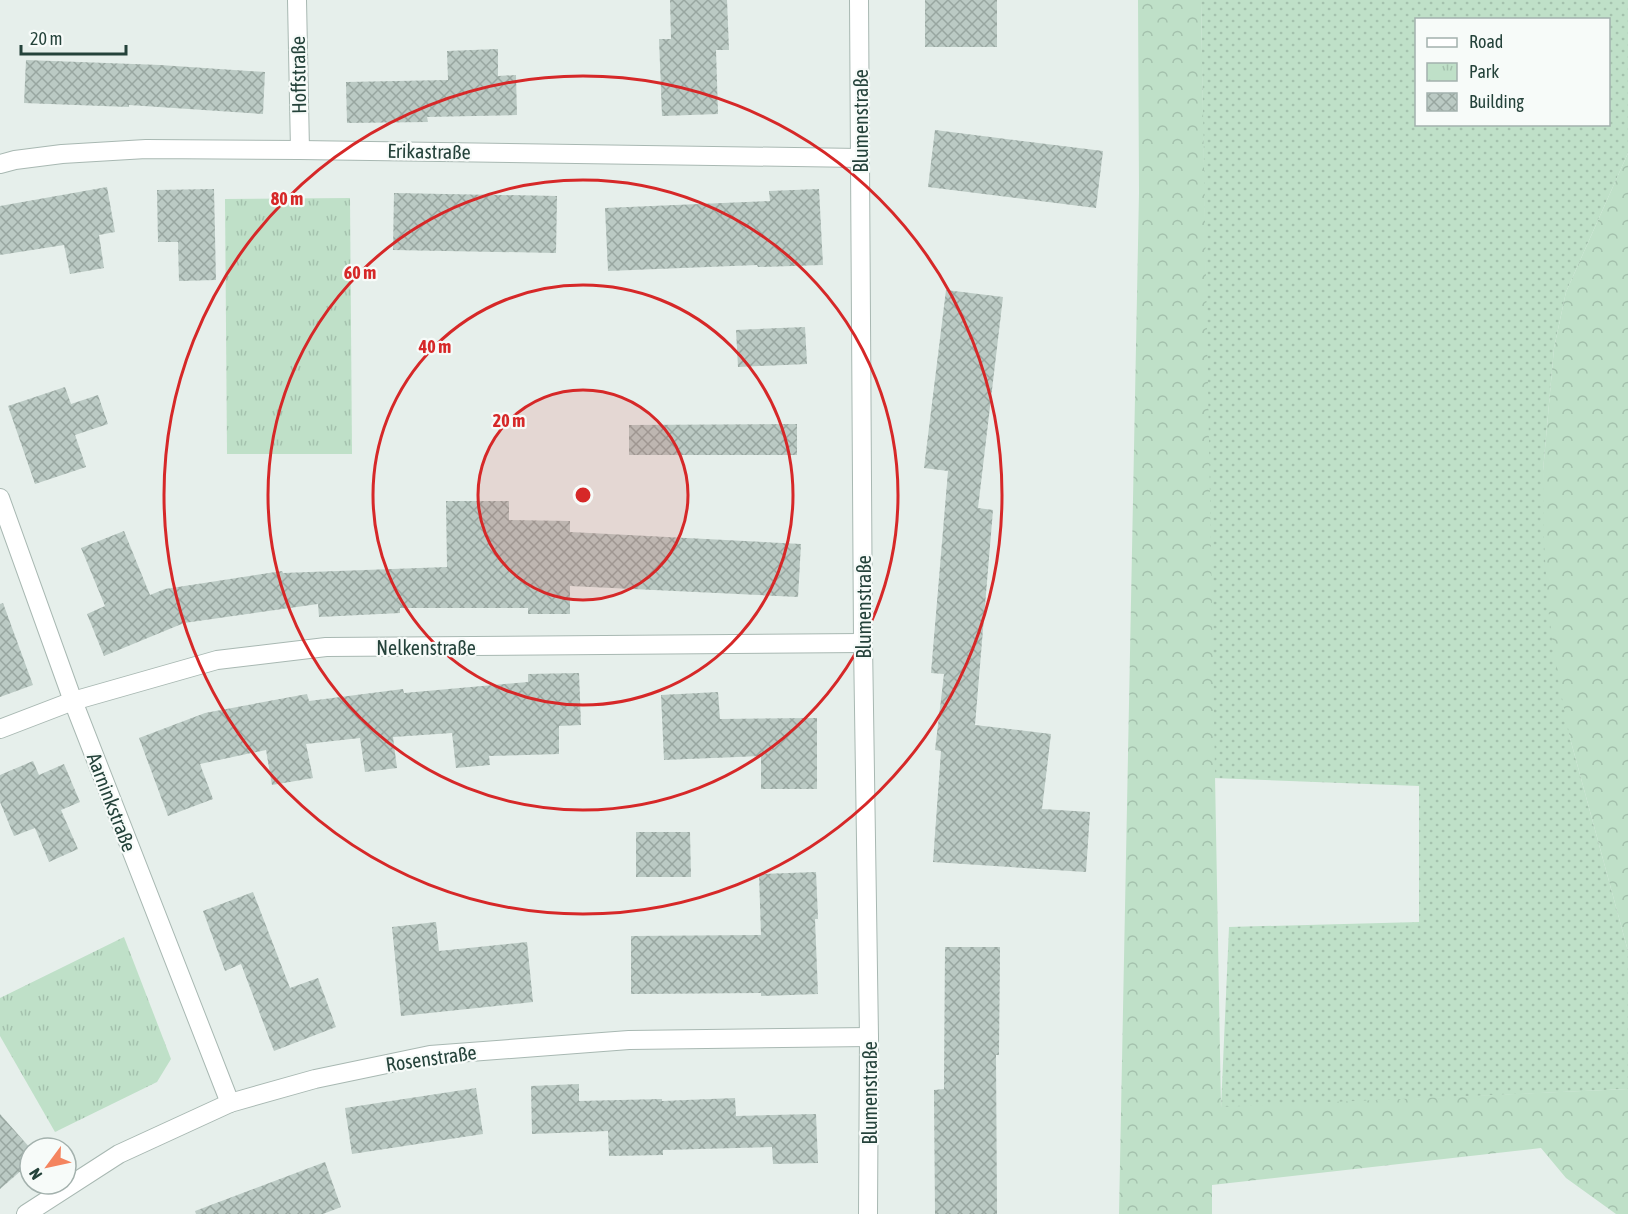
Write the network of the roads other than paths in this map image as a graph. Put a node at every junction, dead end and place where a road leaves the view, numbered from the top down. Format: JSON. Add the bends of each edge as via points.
{"nodes":[{"id":1,"x":297,"y":0,"type":"edge"},
{"id":2,"x":859,"y":0,"type":"edge"},
{"id":3,"x":300,"y":150,"type":"junction"},
{"id":4,"x":860,"y":158,"type":"junction"},
{"id":5,"x":0,"y":164,"type":"edge"},
{"id":6,"x":0,"y":498,"type":"edge"},
{"id":7,"x":863,"y":644,"type":"junction"},
{"id":8,"x":73,"y":701,"type":"junction"},
{"id":9,"x":0,"y":729,"type":"edge"},
{"id":10,"x":869,"y":1037,"type":"junction"},
{"id":11,"x":230,"y":1103,"type":"junction"},
{"id":12,"x":26,"y":1214,"type":"edge"},
{"id":13,"x":868,"y":1214,"type":"edge"}],
"edges":[{"from":1,"to":3,"type":"street","name":"Hoffstraße"},
{"from":2,"to":4,"type":"street","name":"Blumenstraße"},
{"from":3,"to":4,"type":"street","name":"Erikastraße"},
{"from":3,"to":5,"type":"street","name":"Erikastraße","via":[[99,151]]},
{"from":4,"to":7,"type":"street","name":"Blumenstraße"},
{"from":6,"to":8,"type":"street","name":"Aarninkstraße"},
{"from":7,"to":8,"type":"street","name":"Nelkenstraße","via":[[326,647],[217,660]]},
{"from":7,"to":10,"type":"street","name":"Blumenstraße"},
{"from":8,"to":9,"type":"street","name":"Nelkenstraße"},
{"from":8,"to":11,"type":"street","name":"Aarninkstraße"},
{"from":10,"to":11,"type":"street","name":"Rosenstraße","via":[[629,1040],[430,1055],[315,1079]]},
{"from":10,"to":13,"type":"street","name":"Blumenstraße"},
{"from":11,"to":12,"type":"street","name":"Rosenstraße","via":[[119,1154]]}]}
